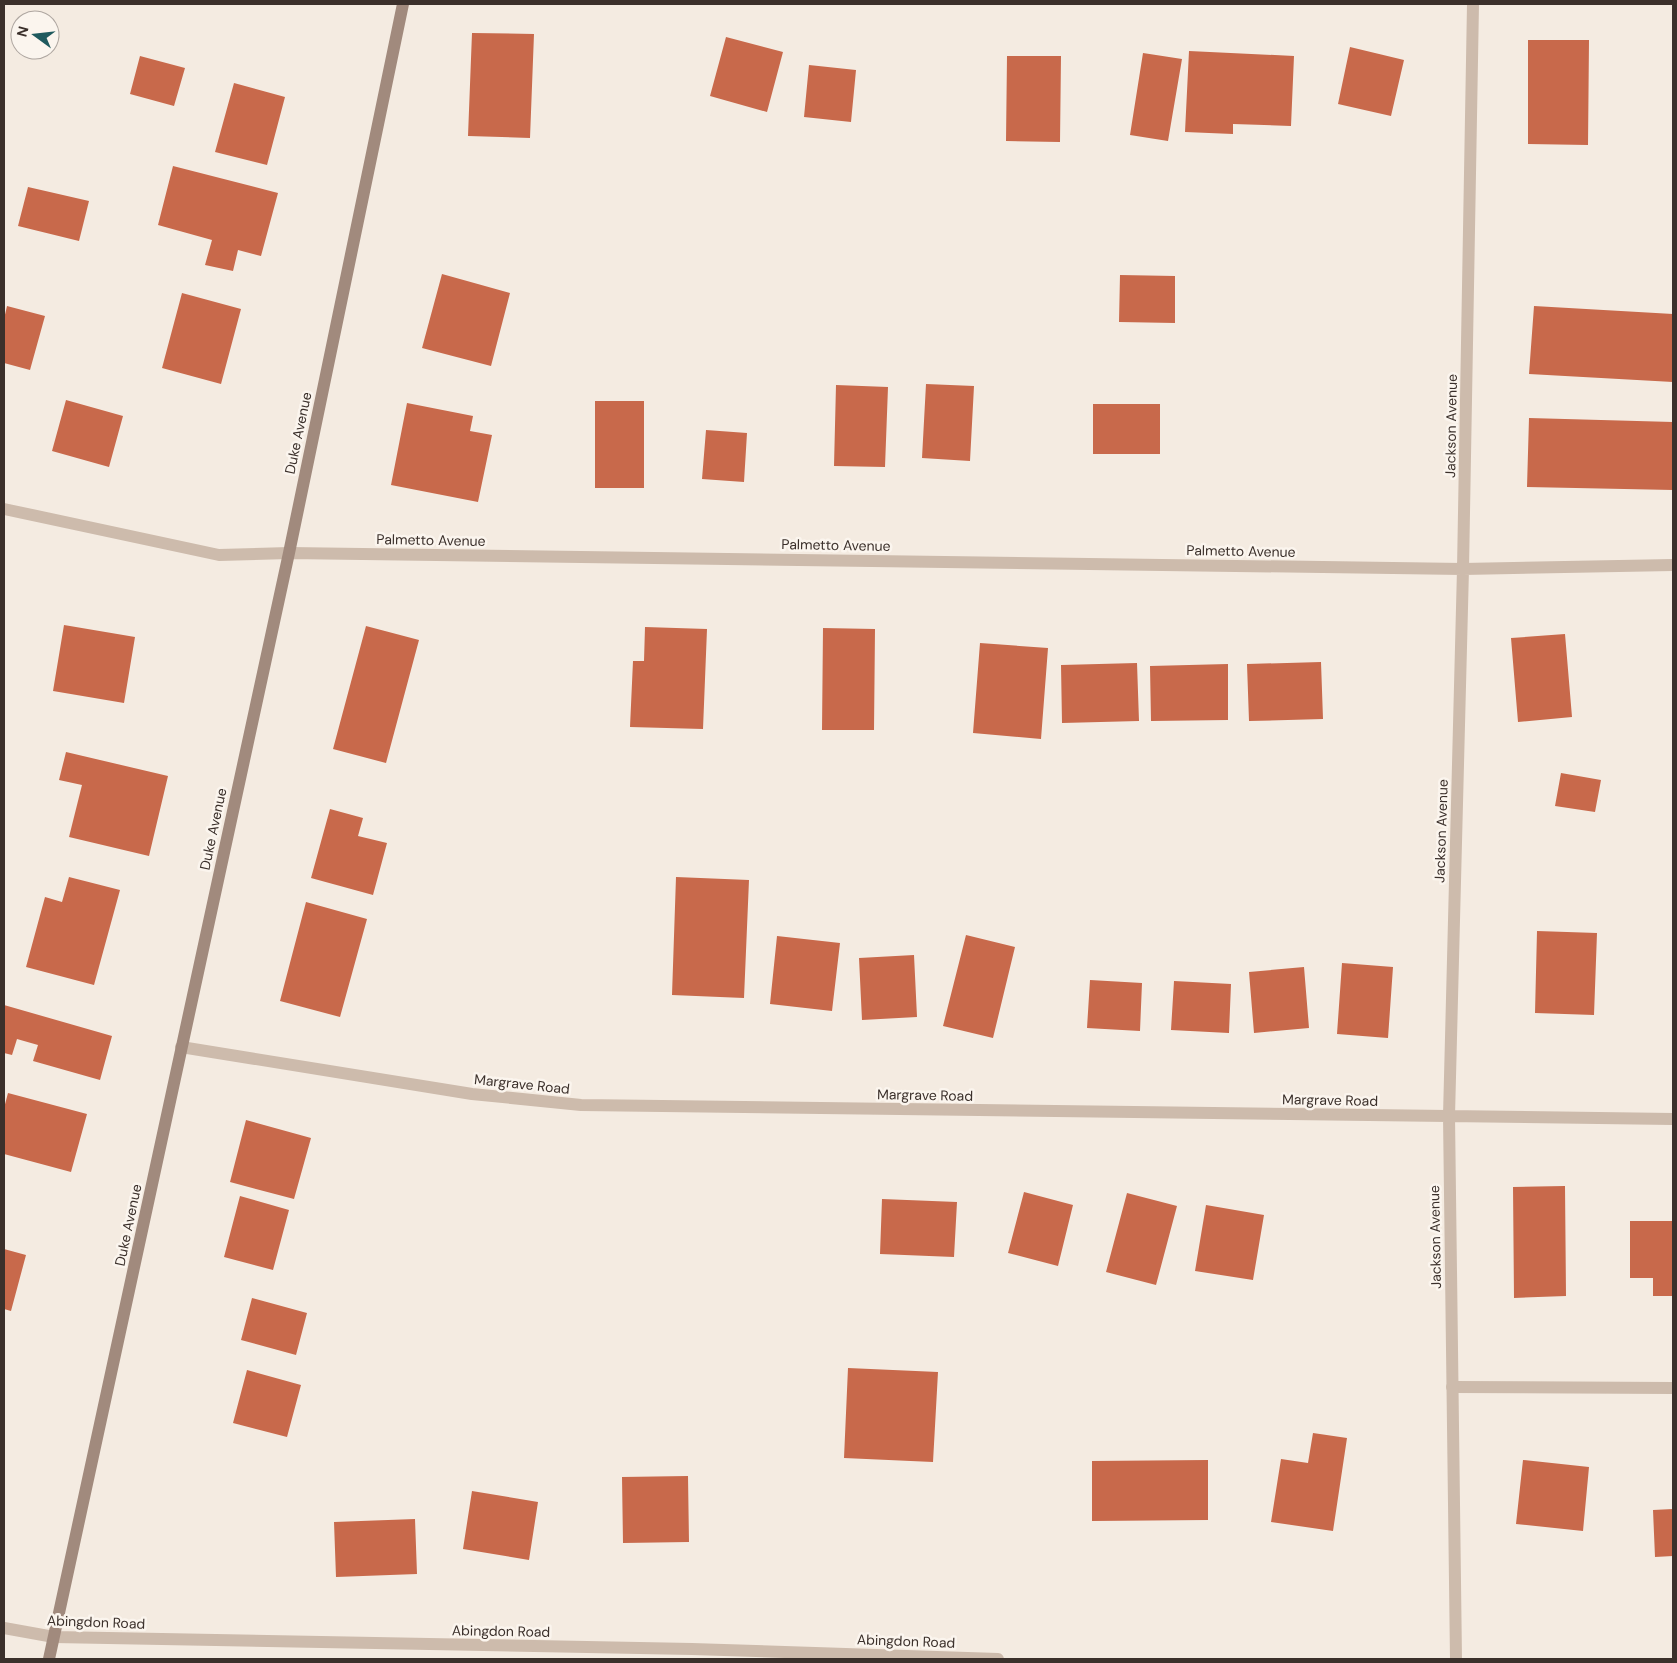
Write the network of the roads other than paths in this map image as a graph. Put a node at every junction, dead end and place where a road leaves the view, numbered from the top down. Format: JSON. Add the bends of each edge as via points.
{"nodes":[{"id":1,"x":403,"y":4,"type":"edge"},
{"id":2,"x":1473,"y":4,"type":"edge"},
{"id":3,"x":4,"y":509,"type":"edge"},
{"id":4,"x":289,"y":552,"type":"junction"},
{"id":5,"x":1673,"y":565,"type":"edge"},
{"id":6,"x":1463,"y":569,"type":"junction"},
{"id":7,"x":181,"y":1047,"type":"junction"},
{"id":8,"x":1448,"y":1116,"type":"junction"},
{"id":9,"x":1673,"y":1119,"type":"edge"},
{"id":10,"x":1452,"y":1387,"type":"junction"},
{"id":11,"x":1673,"y":1388,"type":"edge"},
{"id":12,"x":4,"y":1628,"type":"edge"},
{"id":13,"x":54,"y":1637,"type":"junction"},
{"id":14,"x":691,"y":1654,"type":"edge"},
{"id":15,"x":49,"y":1659,"type":"edge"},
{"id":16,"x":998,"y":1659,"type":"edge"},
{"id":17,"x":1456,"y":1659,"type":"edge"}],
"edges":[{"from":1,"to":4,"type":"street","name":"Duke Avenue"},
{"from":2,"to":6,"type":"street","name":"Jackson Avenue"},
{"from":3,"to":4,"type":"street","name":"Palmetto Avenue","via":[[219,555]]},
{"from":4,"to":6,"type":"street","name":"Palmetto Avenue"},
{"from":4,"to":7,"type":"street","name":"Duke Avenue"},
{"from":5,"to":6,"type":"street","name":"Palmetto Avenue"},
{"from":6,"to":8,"type":"street","name":"Jackson Avenue"},
{"from":7,"to":8,"type":"street","name":"Margrave Road","via":[[472,1094],[581,1105]]},
{"from":7,"to":13,"type":"street","name":"Duke Avenue"},
{"from":8,"to":9,"type":"street","name":"Margrave Road"},
{"from":8,"to":10,"type":"street","name":"Jackson Avenue"},
{"from":10,"to":11,"type":"street"},
{"from":10,"to":17,"type":"street","name":"Jackson Avenue"},
{"from":12,"to":13,"type":"street","name":"Abingdon Road"},
{"from":13,"to":14,"type":"street","name":"Abingdon Road"},
{"from":13,"to":15,"type":"street","name":"Duke Avenue"},
{"from":14,"to":16,"type":"street","name":"Abingdon Road"}]}
